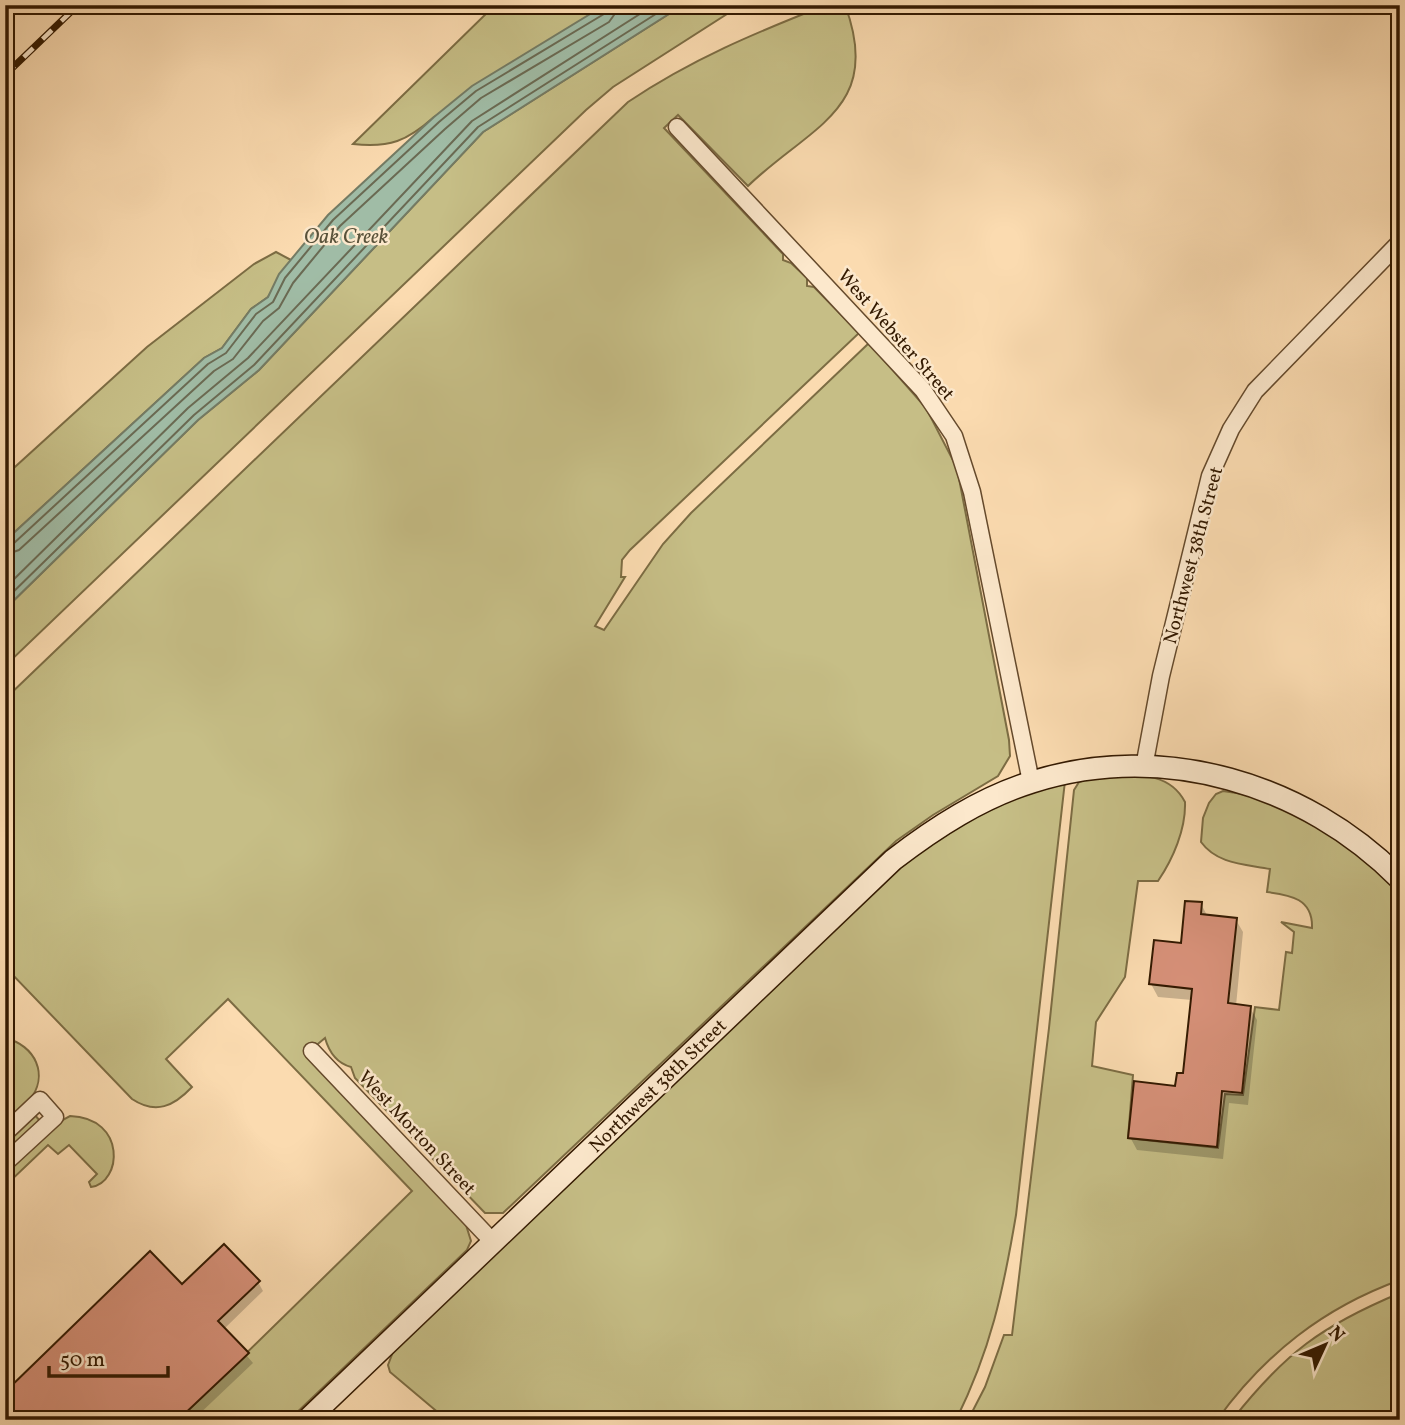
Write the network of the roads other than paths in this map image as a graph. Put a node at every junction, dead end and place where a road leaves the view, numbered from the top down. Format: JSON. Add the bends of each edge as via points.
{"nodes":[{"id":1,"x":677,"y":127,"type":"dead end"},
{"id":2,"x":1400,"y":242,"type":"edge"},
{"id":3,"x":1144,"y":767,"type":"junction"},
{"id":4,"x":1031,"y":782,"type":"junction"},
{"id":5,"x":1400,"y":879,"type":"edge"},
{"id":6,"x":312,"y":1051,"type":"dead end"},
{"id":7,"x":5,"y":1133,"type":"edge"},
{"id":8,"x":5,"y":1163,"type":"edge"},
{"id":9,"x":493,"y":1242,"type":"junction"},
{"id":10,"x":307,"y":1420,"type":"edge"}],
"edges":[{"from":1,"to":4,"type":"street","name":"West Webster Street","via":[[923,390],[954,436],[972,492]]},
{"from":2,"to":3,"type":"street","name":"Northwest 38th Street","via":[[1255,391],[1231,429],[1210,476],[1161,676]]},
{"from":3,"to":4,"type":"main road","name":"Northwest 38th Street","via":[[1076,771]]},
{"from":3,"to":5,"type":"main road","name":"Northwest 38th Street","via":[[1216,775],[1283,797],[1353,838]]},
{"from":4,"to":9,"type":"main road","name":"Northwest 38th Street","via":[[951,819],[893,860]]},
{"from":6,"to":9,"type":"street","name":"West Morton Street"},
{"from":7,"to":8,"type":"street","via":[[40,1100],[55,1117]]},
{"from":9,"to":10,"type":"main road","name":"Northwest 38th Street"}]}
